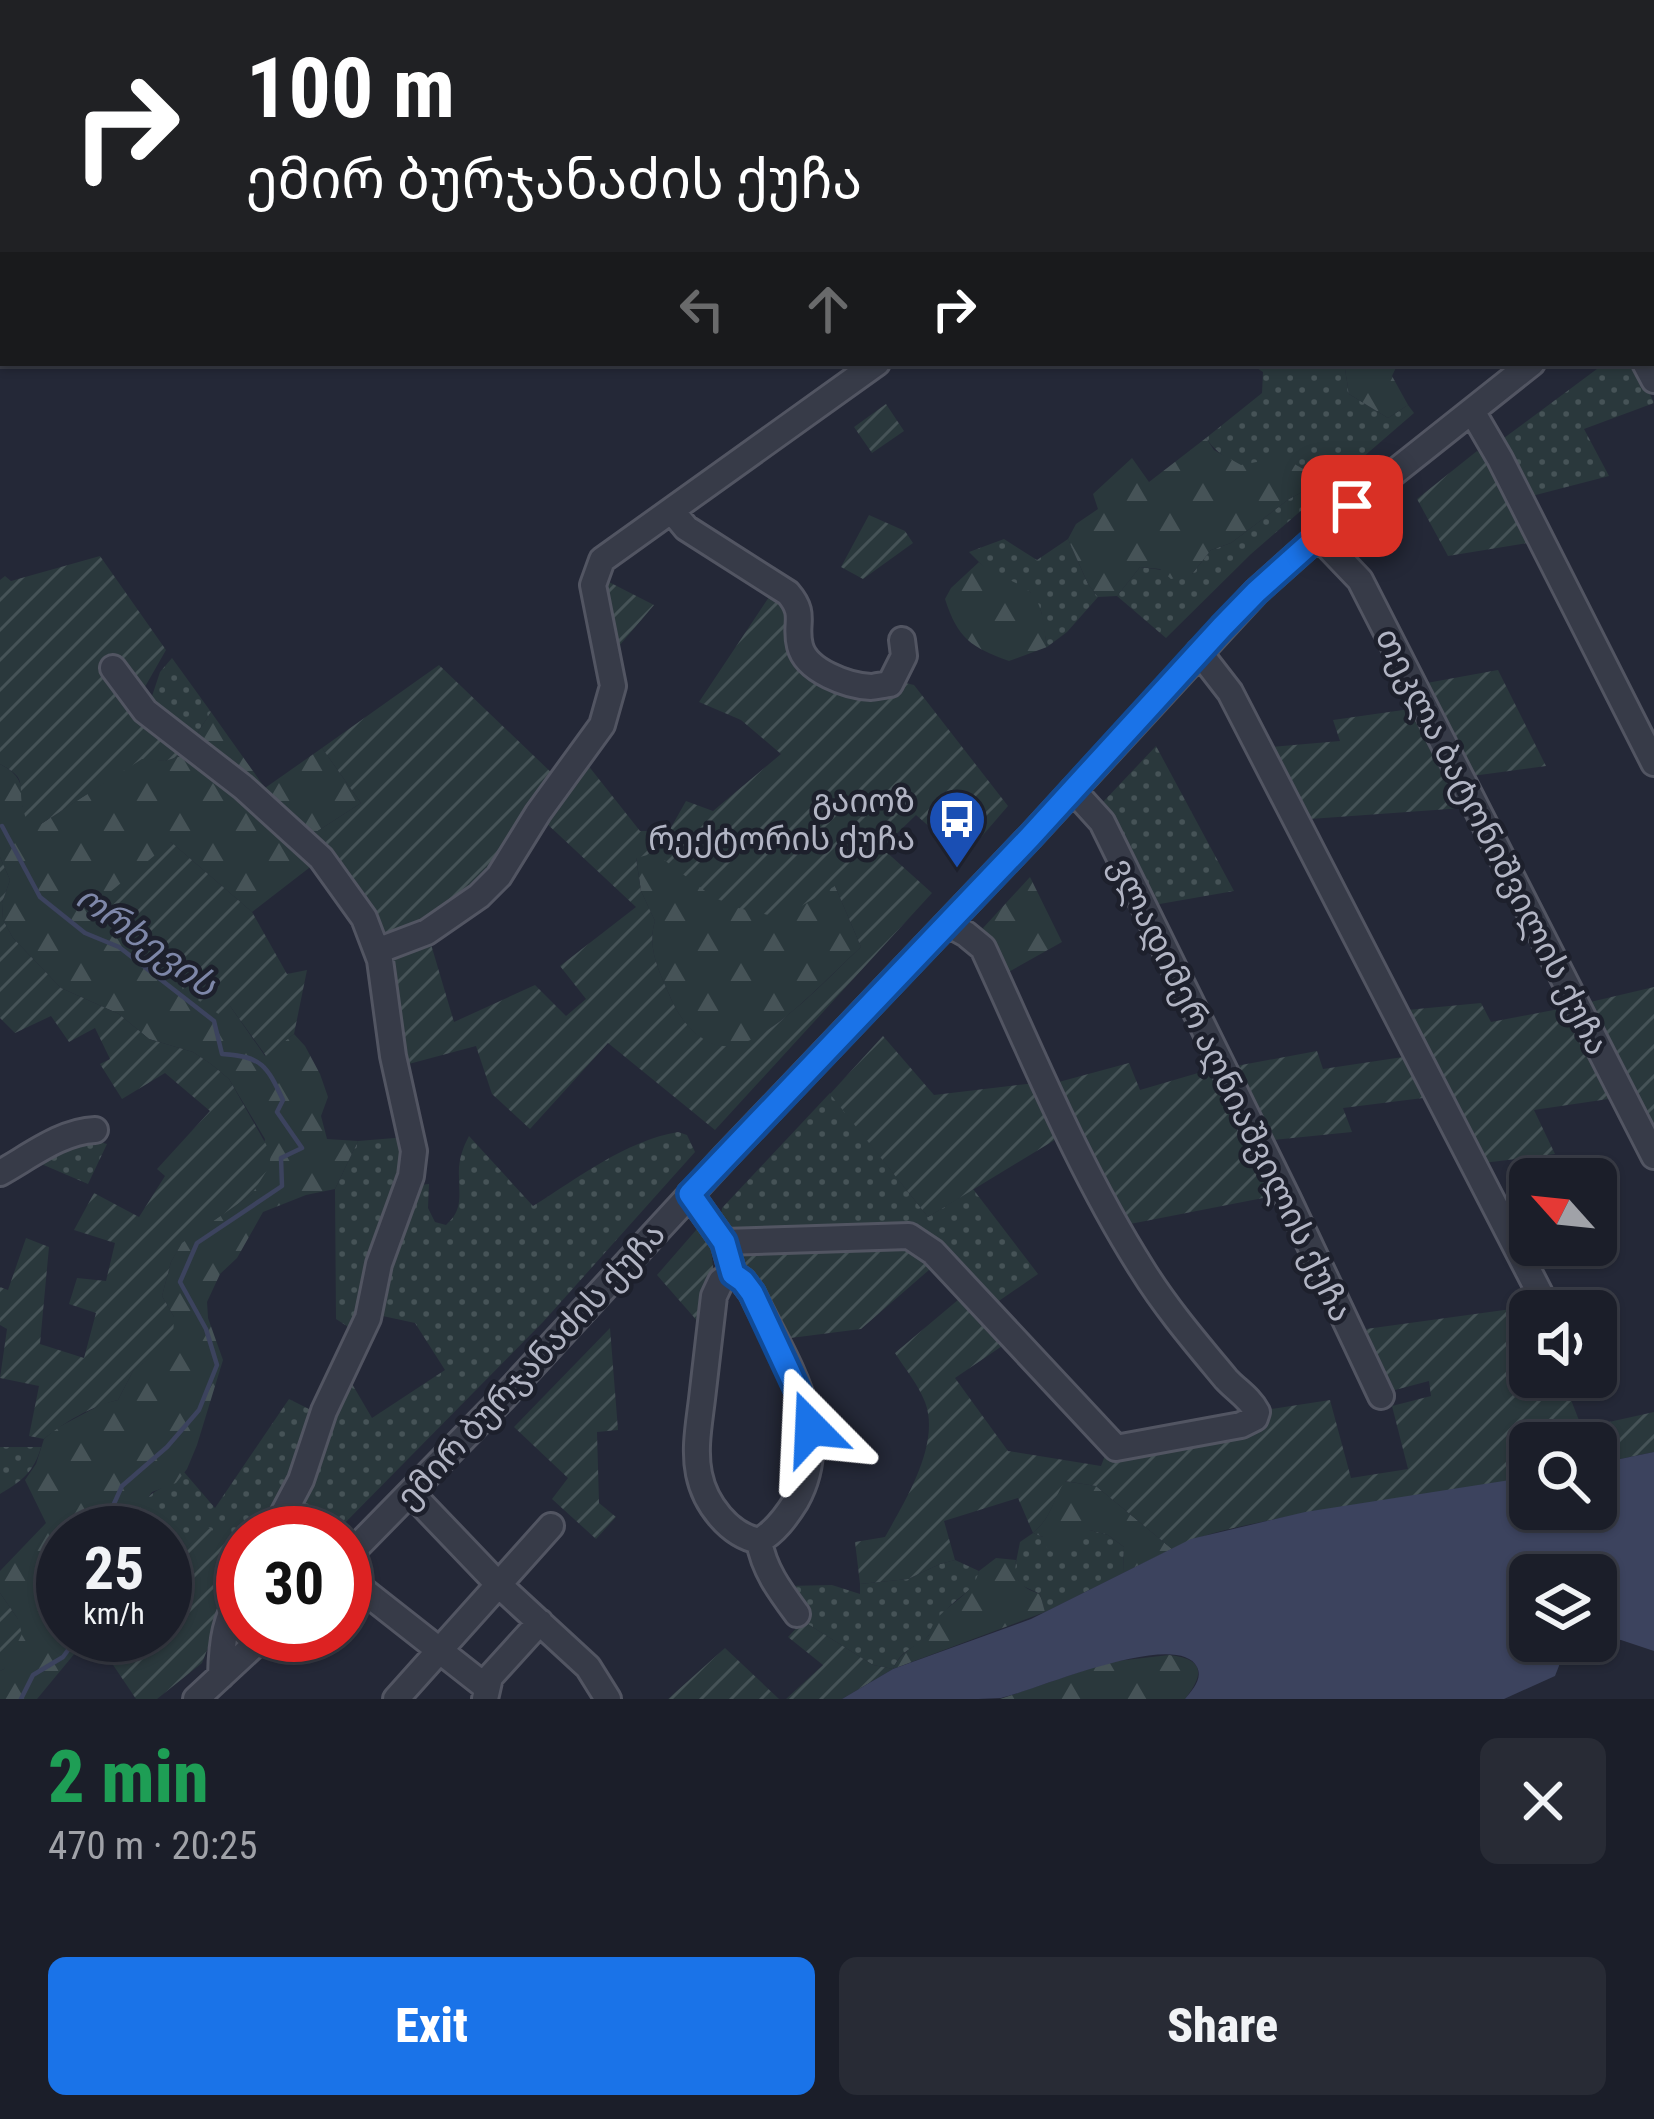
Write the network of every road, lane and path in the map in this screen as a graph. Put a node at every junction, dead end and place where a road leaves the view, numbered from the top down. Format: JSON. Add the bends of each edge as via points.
{"nodes":[{"id":1,"x":873,"y":366,"type":"edge"},
{"id":2,"x":1528,"y":366,"type":"edge"},
{"id":3,"x":1472,"y":411,"type":"junction"},
{"id":4,"x":672,"y":511,"type":"junction"},
{"id":5,"x":1318,"y":536,"type":"junction"},
{"id":6,"x":902,"y":640,"type":"dead end"},
{"id":7,"x":1199,"y":652,"type":"junction"},
{"id":8,"x":113,"y":668,"type":"dead end"},
{"id":9,"x":1654,"y":763,"type":"edge"},
{"id":10,"x":1072,"y":790,"type":"junction"},
{"id":11,"x":948,"y":924,"type":"junction"},
{"id":12,"x":377,"y":950,"type":"junction"},
{"id":13,"x":95,"y":1130,"type":"dead end"},
{"id":14,"x":1654,"y":1156,"type":"edge"},
{"id":15,"x":0,"y":1173,"type":"edge"},
{"id":16,"x":690,"y":1194,"type":"junction"},
{"id":17,"x":724,"y":1242,"type":"junction"},
{"id":18,"x":733,"y":1274,"type":"junction"},
{"id":19,"x":1538,"y":1290,"type":"edge"},
{"id":20,"x":1381,"y":1396,"type":"dead end"},
{"id":21,"x":411,"y":1493,"type":"junction"},
{"id":22,"x":287,"y":1506,"type":"edge"},
{"id":23,"x":551,"y":1526,"type":"dead end"},
{"id":24,"x":372,"y":1531,"type":"edge"},
{"id":25,"x":759,"y":1541,"type":"junction"},
{"id":26,"x":498,"y":1584,"type":"junction"},
{"id":27,"x":372,"y":1598,"type":"edge"},
{"id":28,"x":797,"y":1614,"type":"dead end"},
{"id":29,"x":540,"y":1622,"type":"junction"},
{"id":30,"x":439,"y":1651,"type":"junction"},
{"id":31,"x":216,"y":1662,"type":"edge"},
{"id":32,"x":238,"y":1662,"type":"edge"},
{"id":33,"x":208,"y":1691,"type":"edge"},
{"id":34,"x":486,"y":1693,"type":"edge"},
{"id":35,"x":396,"y":1699,"type":"edge"},
{"id":36,"x":608,"y":1699,"type":"edge"}],
"edges":[{"from":1,"to":4,"type":"street"},
{"from":2,"to":3,"type":"street","name":"ემირ ბურჯანაძის ქუჩა"},
{"from":3,"to":5,"type":"street","name":"ემირ ბურჯანაძის ქუჩა"},
{"from":3,"to":9,"type":"street"},
{"from":4,"to":6,"type":"street","via":[[788,592],[800,613],[802,652],[840,680],[890,684],[904,656]]},
{"from":4,"to":12,"type":"street","via":[[602,560],[592,585],[614,686],[602,725],[499,876],[427,932]]},
{"from":5,"to":7,"type":"street","name":"ემირ ბურჯანაძის ქუჩა"},
{"from":5,"to":14,"type":"street","name":"თეკლა ბატონიშვილის ქუჩა","via":[[1360,580]]},
{"from":7,"to":10,"type":"street","name":"ემირ ბურჯანაძის ქუჩა"},
{"from":7,"to":19,"type":"street","via":[[1230,692]]},
{"from":8,"to":12,"type":"street","via":[[145,711],[321,858]]},
{"from":10,"to":11,"type":"street","name":"ემირ ბურჯანაძის ქუჩა"},
{"from":10,"to":20,"type":"street","name":"ვლადიმერ აღნიაშვილის ქუჩა","via":[[1102,822]]},
{"from":11,"to":16,"type":"street","name":"ემირ ბურჯანაძის ქუჩა"},
{"from":11,"to":17,"type":"street","via":[[982,949],[1144,1273],[1253,1404],[1255,1418],[1116,1448],[909,1236]]},
{"from":12,"to":22,"type":"street","via":[[414,1151],[410,1176],[368,1318]]},
{"from":13,"to":15,"type":"street"},
{"from":16,"to":17,"type":"street"},
{"from":16,"to":21,"type":"street","name":"ემირ ბურჯანაძის ქუჩა"},
{"from":17,"to":18,"type":"street"},
{"from":18,"to":25,"type":"street","via":[[714,1296],[696,1452],[713,1507],[739,1534]]},
{"from":18,"to":25,"type":"street","via":[[752,1293],[811,1428],[806,1481]]},
{"from":21,"to":24,"type":"street","name":"ემირ ბურჯანაძის ქუჩა"},
{"from":21,"to":26,"type":"street"},
{"from":23,"to":26,"type":"street"},
{"from":25,"to":28,"type":"street","via":[[772,1579]]},
{"from":26,"to":29,"type":"street"},
{"from":26,"to":30,"type":"street"},
{"from":27,"to":30,"type":"street"},
{"from":29,"to":34,"type":"street","via":[[490,1677]]},
{"from":29,"to":36,"type":"street","via":[[588,1667]]},
{"from":30,"to":34,"type":"street"},
{"from":30,"to":35,"type":"street"},
{"from":31,"to":33,"type":"street"},
{"from":32,"to":33,"type":"street"}]}
